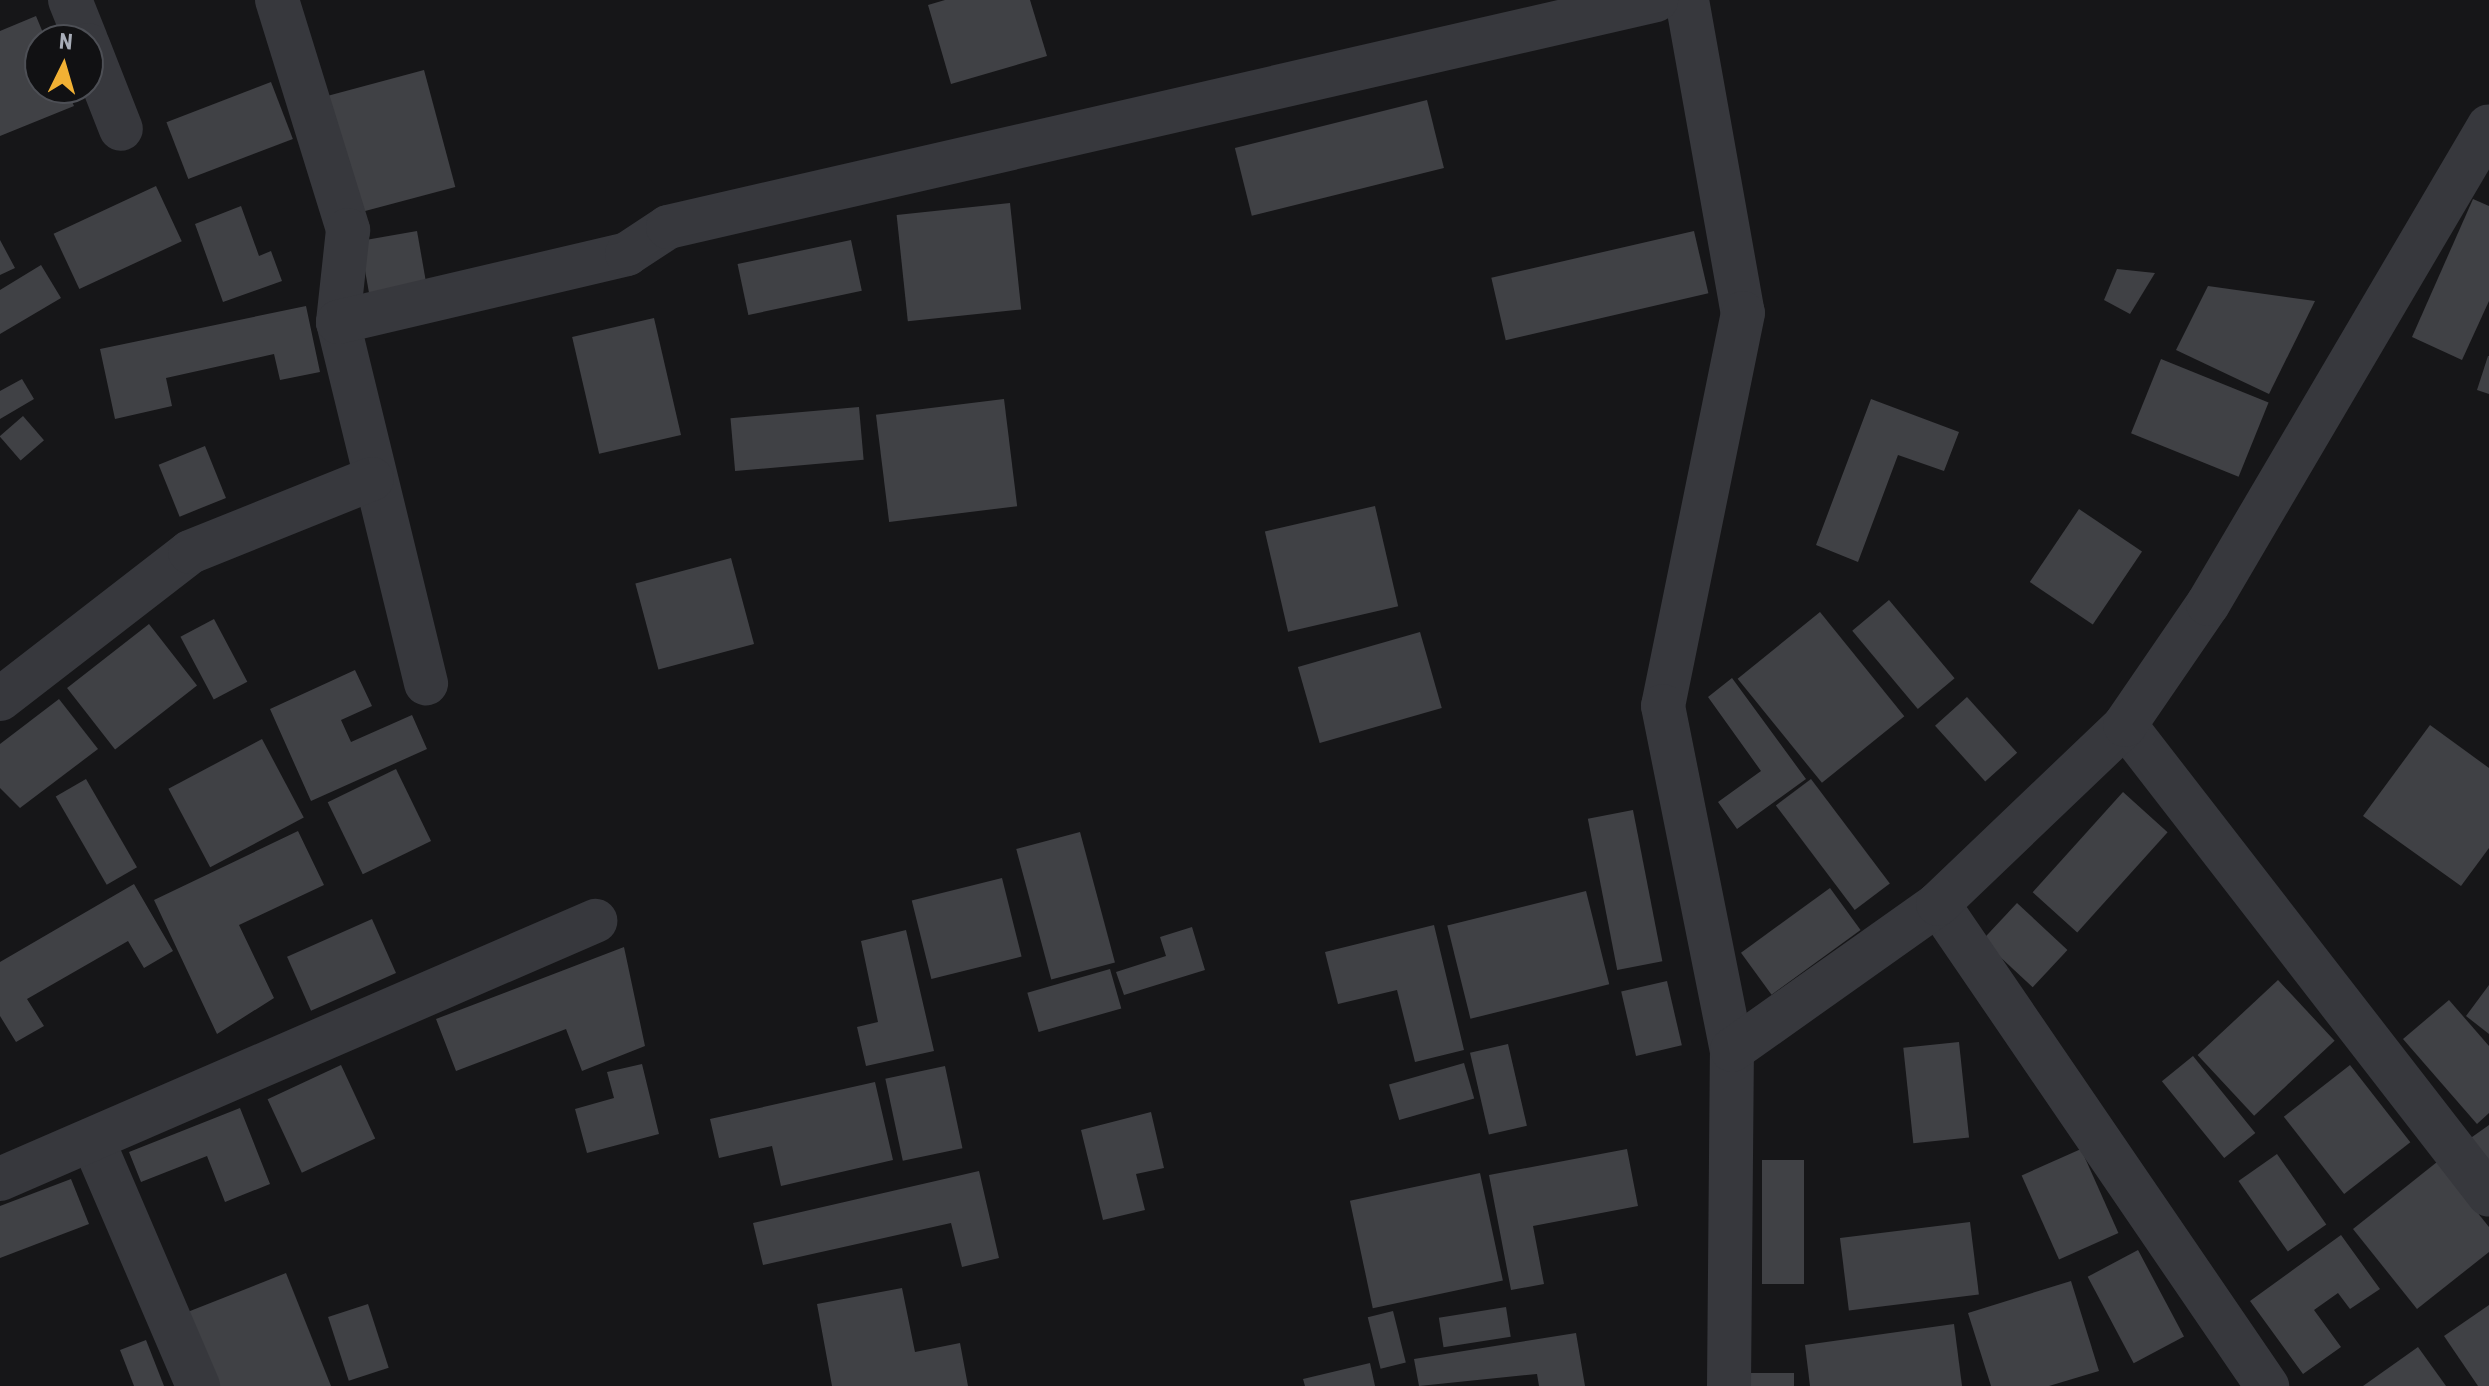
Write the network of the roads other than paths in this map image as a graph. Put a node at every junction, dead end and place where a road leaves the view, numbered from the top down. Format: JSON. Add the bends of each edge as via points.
{"nodes":[{"id":1,"x":70,"y":0,"type":"edge"},
{"id":2,"x":277,"y":0,"type":"edge"},
{"id":3,"x":1656,"y":0,"type":"edge"},
{"id":4,"x":1687,"y":0,"type":"edge"},
{"id":5,"x":80,"y":24,"type":"edge"},
{"id":6,"x":104,"y":86,"type":"edge"},
{"id":7,"x":2489,"y":126,"type":"edge"},
{"id":8,"x":121,"y":129,"type":"dead end"},
{"id":9,"x":2477,"y":171,"type":"edge"},
{"id":10,"x":338,"y":322,"type":"junction"},
{"id":11,"x":372,"y":479,"type":"junction"},
{"id":12,"x":426,"y":683,"type":"dead end"},
{"id":13,"x":0,"y":699,"type":"edge"},
{"id":14,"x":2125,"y":725,"type":"junction"},
{"id":15,"x":1938,"y":904,"type":"junction"},
{"id":16,"x":595,"y":921,"type":"dead end"},
{"id":17,"x":1732,"y":1050,"type":"junction"},
{"id":18,"x":93,"y":1141,"type":"junction"},
{"id":19,"x":0,"y":1179,"type":"edge"},
{"id":20,"x":2489,"y":1195,"type":"edge"},
{"id":21,"x":198,"y":1386,"type":"edge"},
{"id":22,"x":1729,"y":1386,"type":"edge"},
{"id":23,"x":2267,"y":1386,"type":"edge"}],
"edges":[{"from":1,"to":5,"type":"street"},
{"from":2,"to":10,"type":"street","via":[[348,230]]},
{"from":3,"to":10,"type":"street","via":[[668,227],[627,254]]},
{"from":4,"to":17,"type":"street","via":[[1743,313],[1663,706]]},
{"from":6,"to":8,"type":"street"},
{"from":7,"to":9,"type":"street"},
{"from":9,"to":14,"type":"street","via":[[2208,604]]},
{"from":10,"to":11,"type":"street"},
{"from":11,"to":12,"type":"street"},
{"from":11,"to":13,"type":"street","via":[[190,552]]},
{"from":14,"to":15,"type":"street"},
{"from":14,"to":20,"type":"street"},
{"from":15,"to":17,"type":"street"},
{"from":15,"to":23,"type":"street"},
{"from":16,"to":18,"type":"street"},
{"from":17,"to":22,"type":"street"},
{"from":18,"to":19,"type":"street"},
{"from":18,"to":21,"type":"street"}]}
